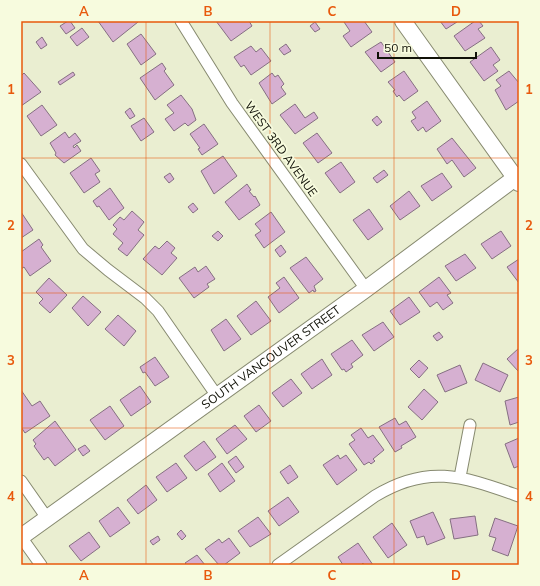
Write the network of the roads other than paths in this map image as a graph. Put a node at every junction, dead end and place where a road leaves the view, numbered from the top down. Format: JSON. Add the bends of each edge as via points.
{"nodes":[{"id":1,"x":181,"y":21,"type":"edge"},
{"id":2,"x":402,"y":21,"type":"edge"},
{"id":3,"x":21,"y":164,"type":"edge"},
{"id":4,"x":518,"y":179,"type":"edge"},
{"id":5,"x":366,"y":289,"type":"junction"},
{"id":6,"x":217,"y":396,"type":"junction"},
{"id":7,"x":470,"y":425,"type":"dead end"},
{"id":8,"x":460,"y":477,"type":"junction"},
{"id":9,"x":21,"y":481,"type":"edge"},
{"id":10,"x":519,"y":496,"type":"edge"},
{"id":11,"x":47,"y":518,"type":"junction"},
{"id":12,"x":21,"y":537,"type":"edge"},
{"id":13,"x":41,"y":565,"type":"edge"},
{"id":14,"x":278,"y":565,"type":"edge"}],
"edges":[{"from":1,"to":5,"type":"street","name":"WEST 3RD AVENUE","via":[[232,103]]},
{"from":2,"to":4,"type":"street"},
{"from":3,"to":6,"type":"street","via":[[84,249],[103,267],[145,298],[170,326]]},
{"from":4,"to":5,"type":"street","name":"SOUTH VANCOUVER STREET"},
{"from":5,"to":6,"type":"street","name":"SOUTH VANCOUVER STREET"},
{"from":6,"to":11,"type":"street","name":"SOUTH VANCOUVER STREET"},
{"from":7,"to":8,"type":"street"},
{"from":8,"to":10,"type":"street"},
{"from":8,"to":14,"type":"street","via":[[417,478],[387,488]]},
{"from":9,"to":11,"type":"street"},
{"from":11,"to":12,"type":"street","name":"SOUTH VANCOUVER STREET"},
{"from":12,"to":13,"type":"street"}]}
